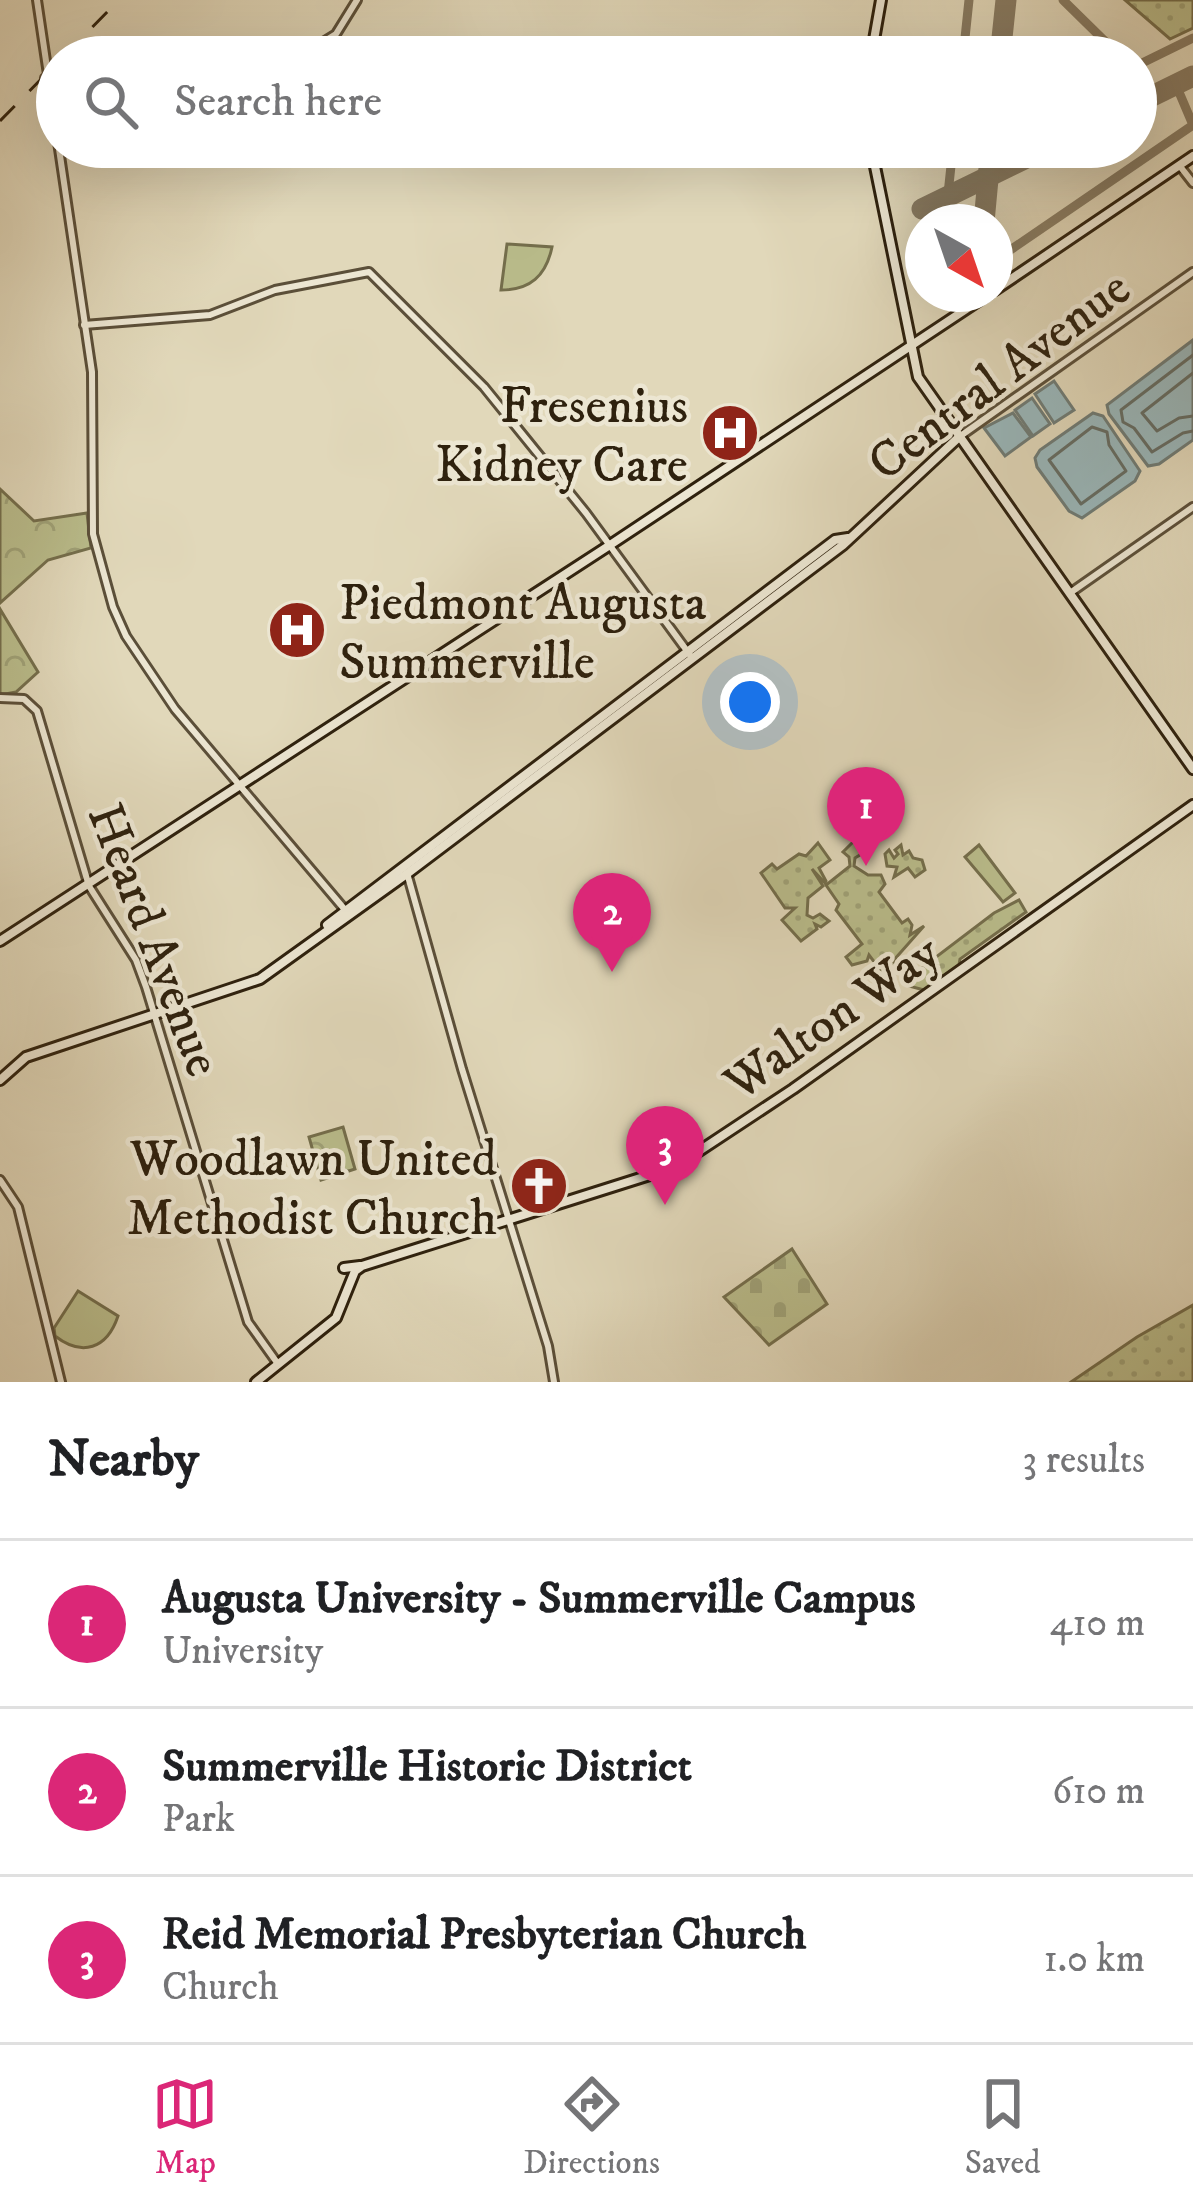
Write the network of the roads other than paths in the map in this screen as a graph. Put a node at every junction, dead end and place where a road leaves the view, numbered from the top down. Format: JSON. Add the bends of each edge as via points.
{"nodes":[{"id":1,"x":37,"y":0,"type":"edge"},
{"id":2,"x":357,"y":0,"type":"edge"},
{"id":3,"x":881,"y":0,"type":"edge"},
{"id":4,"x":41,"y":36,"type":"edge"},
{"id":5,"x":333,"y":36,"type":"edge"},
{"id":6,"x":875,"y":36,"type":"edge"},
{"id":7,"x":1193,"y":156,"type":"edge"},
{"id":8,"x":1179,"y":165,"type":"junction"},
{"id":9,"x":60,"y":168,"type":"edge"},
{"id":10,"x":875,"y":168,"type":"edge"},
{"id":11,"x":1193,"y":183,"type":"edge"},
{"id":12,"x":1193,"y":272,"type":"edge"},
{"id":13,"x":1013,"y":278,"type":"edge"},
{"id":14,"x":962,"y":312,"type":"edge"},
{"id":15,"x":84,"y":325,"type":"junction"},
{"id":16,"x":909,"y":348,"type":"junction"},
{"id":17,"x":959,"y":437,"type":"junction"},
{"id":18,"x":1193,"y":507,"type":"edge"},
{"id":19,"x":610,"y":545,"type":"junction"},
{"id":20,"x":1070,"y":593,"type":"junction"},
{"id":21,"x":690,"y":654,"type":"junction"},
{"id":22,"x":0,"y":698,"type":"edge"},
{"id":23,"x":1193,"y":769,"type":"edge"},
{"id":24,"x":241,"y":787,"type":"junction"},
{"id":25,"x":1193,"y":806,"type":"edge"},
{"id":26,"x":405,"y":869,"type":"junction"},
{"id":27,"x":89,"y":886,"type":"junction"},
{"id":28,"x":347,"y":912,"type":"junction"},
{"id":29,"x":0,"y":941,"type":"edge"},
{"id":30,"x":154,"y":1013,"type":"junction"},
{"id":31,"x":0,"y":1080,"type":"edge"},
{"id":32,"x":0,"y":1180,"type":"edge"},
{"id":33,"x":509,"y":1220,"type":"junction"},
{"id":34,"x":362,"y":1266,"type":"junction"},
{"id":35,"x":344,"y":1268,"type":"dead end"},
{"id":36,"x":278,"y":1364,"type":"junction"},
{"id":37,"x":61,"y":1382,"type":"edge"},
{"id":38,"x":256,"y":1382,"type":"edge"},
{"id":39,"x":554,"y":1382,"type":"edge"}],
"edges":[{"from":1,"to":4,"type":"street"},
{"from":2,"to":5,"type":"street"},
{"from":3,"to":6,"type":"main road"},
{"from":7,"to":8,"type":"main road"},
{"from":8,"to":11,"type":"street"},
{"from":8,"to":13,"type":"main road"},
{"from":9,"to":15,"type":"street"},
{"from":10,"to":16,"type":"main road"},
{"from":12,"to":17,"type":"street","name":"Central Avenue"},
{"from":14,"to":16,"type":"main road"},
{"from":15,"to":19,"type":"street","via":[[210,315],[275,290],[369,272],[484,387]]},
{"from":15,"to":24,"type":"street","via":[[94,407],[93,535],[113,607],[175,709]]},
{"from":16,"to":17,"type":"main road","via":[[918,377]]},
{"from":16,"to":19,"type":"main road"},
{"from":17,"to":20,"type":"main road"},
{"from":17,"to":21,"type":"main road","name":"Central Avenue","via":[[849,537]]},
{"from":18,"to":20,"type":"street"},
{"from":19,"to":21,"type":"street"},
{"from":19,"to":24,"type":"main road"},
{"from":20,"to":23,"type":"main road"},
{"from":21,"to":26,"type":"main road","name":"Central Avenue"},
{"from":22,"to":27,"type":"street","name":"Heard Avenue","via":[[24,699],[38,711]]},
{"from":24,"to":27,"type":"main road"},
{"from":24,"to":28,"type":"street"},
{"from":25,"to":33,"type":"main road","name":"Walton Way","via":[[675,1167]]},
{"from":26,"to":28,"type":"main road","name":"Central Avenue"},
{"from":26,"to":33,"type":"street"},
{"from":27,"to":29,"type":"main road"},
{"from":27,"to":30,"type":"street","name":"Heard Avenue","via":[[136,960]]},
{"from":28,"to":30,"type":"main road","name":"Central Avenue","via":[[260,979]]},
{"from":30,"to":31,"type":"main road","name":"Central Avenue","via":[[26,1057]]},
{"from":30,"to":36,"type":"street","name":"Heard Avenue","via":[[248,1322]]},
{"from":32,"to":37,"type":"street","via":[[17,1207]]},
{"from":33,"to":34,"type":"main road","name":"Walton Way"},
{"from":33,"to":39,"type":"street"},
{"from":34,"to":35,"type":"main road","name":"Walton Way"},
{"from":34,"to":36,"type":"main road","via":[[336,1318]]},
{"from":36,"to":38,"type":"main road"}]}
